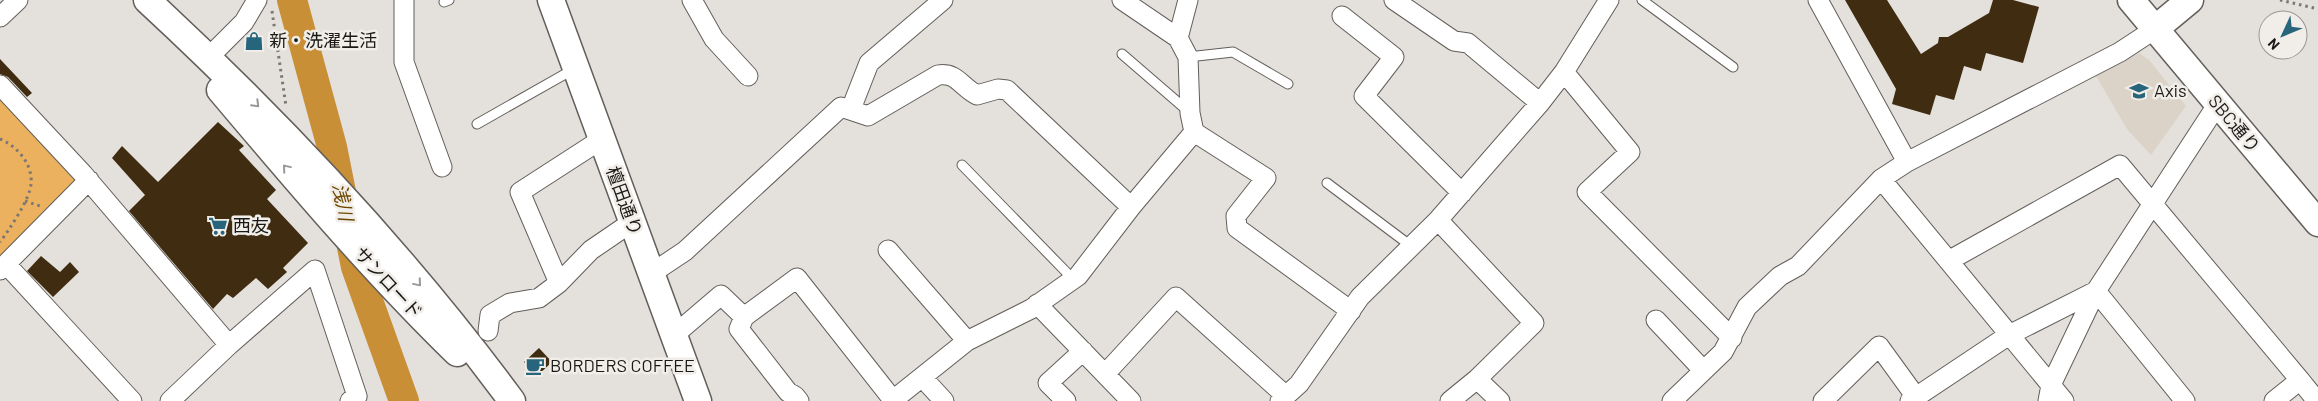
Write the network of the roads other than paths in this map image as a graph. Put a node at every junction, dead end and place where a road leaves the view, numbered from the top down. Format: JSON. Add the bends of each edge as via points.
{"nodes":[{"id":1,"x":18,"y":0,"type":"edge"},
{"id":2,"x":146,"y":0,"type":"edge"},
{"id":3,"x":404,"y":0,"type":"edge"},
{"id":4,"x":552,"y":0,"type":"edge"},
{"id":5,"x":692,"y":0,"type":"edge"},
{"id":6,"x":943,"y":0,"type":"edge"},
{"id":7,"x":1122,"y":0,"type":"edge"},
{"id":8,"x":1188,"y":0,"type":"edge"},
{"id":9,"x":1394,"y":0,"type":"edge"},
{"id":10,"x":1642,"y":0,"type":"edge"},
{"id":11,"x":1818,"y":0,"type":"edge"},
{"id":12,"x":2131,"y":0,"type":"edge"},
{"id":13,"x":2190,"y":0,"type":"edge"},
{"id":14,"x":1601,"y":3,"type":"edge"},
{"id":15,"x":264,"y":5,"type":"edge"},
{"id":16,"x":1342,"y":16,"type":"dead end"},
{"id":17,"x":0,"y":17,"type":"edge"},
{"id":18,"x":2155,"y":29,"type":"junction"},
{"id":19,"x":1178,"y":38,"type":"junction"},
{"id":20,"x":1122,"y":54,"type":"dead end"},
{"id":21,"x":1188,"y":57,"type":"junction"},
{"id":22,"x":204,"y":61,"type":"junction"},
{"id":23,"x":1733,"y":67,"type":"dead end"},
{"id":24,"x":576,"y":68,"type":"junction"},
{"id":25,"x":1564,"y":72,"type":"junction"},
{"id":26,"x":748,"y":76,"type":"dead end"},
{"id":27,"x":1288,"y":84,"type":"dead end"},
{"id":28,"x":0,"y":85,"type":"edge"},
{"id":29,"x":1540,"y":103,"type":"junction"},
{"id":30,"x":2217,"y":105,"type":"junction"},
{"id":31,"x":851,"y":109,"type":"junction"},
{"id":32,"x":1190,"y":113,"type":"junction"},
{"id":33,"x":477,"y":124,"type":"dead end"},
{"id":34,"x":1194,"y":132,"type":"junction"},
{"id":35,"x":602,"y":139,"type":"junction"},
{"id":36,"x":1907,"y":162,"type":"junction"},
{"id":37,"x":962,"y":165,"type":"dead end"},
{"id":38,"x":442,"y":167,"type":"dead end"},
{"id":39,"x":1881,"y":179,"type":"junction"},
{"id":40,"x":89,"y":180,"type":"junction"},
{"id":41,"x":1327,"y":183,"type":"dead end"},
{"id":42,"x":1462,"y":193,"type":"junction"},
{"id":43,"x":2153,"y":203,"type":"junction"},
{"id":44,"x":1131,"y":207,"type":"junction"},
{"id":45,"x":1438,"y":220,"type":"junction"},
{"id":46,"x":632,"y":222,"type":"junction"},
{"id":47,"x":2318,"y":223,"type":"edge"},
{"id":48,"x":1411,"y":246,"type":"junction"},
{"id":49,"x":888,"y":250,"type":"dead end"},
{"id":50,"x":1950,"y":260,"type":"junction"},
{"id":51,"x":3,"y":267,"type":"edge"},
{"id":52,"x":652,"y":273,"type":"junction"},
{"id":53,"x":1073,"y":279,"type":"junction"},
{"id":54,"x":559,"y":283,"type":"junction"},
{"id":55,"x":2096,"y":291,"type":"junction"},
{"id":56,"x":1037,"y":304,"type":"junction"},
{"id":57,"x":1351,"y":312,"type":"junction"},
{"id":58,"x":744,"y":317,"type":"junction"},
{"id":59,"x":1656,"y":320,"type":"dead end"},
{"id":60,"x":488,"y":331,"type":"dead end"},
{"id":61,"x":2009,"y":335,"type":"junction"},
{"id":62,"x":674,"y":336,"type":"junction"},
{"id":63,"x":1732,"y":338,"type":"junction"},
{"id":64,"x":967,"y":341,"type":"junction"},
{"id":65,"x":229,"y":345,"type":"junction"},
{"id":66,"x":1083,"y":351,"type":"junction"},
{"id":67,"x":1703,"y":370,"type":"junction"},
{"id":68,"x":1106,"y":373,"type":"junction"},
{"id":69,"x":922,"y":377,"type":"junction"},
{"id":70,"x":1477,"y":379,"type":"junction"},
{"id":71,"x":2300,"y":380,"type":"junction"},
{"id":72,"x":2050,"y":393,"type":"edge"},
{"id":73,"x":1292,"y":395,"type":"edge"},
{"id":74,"x":1679,"y":399,"type":"edge"},
{"id":75,"x":1913,"y":399,"type":"edge"},
{"id":76,"x":893,"y":400,"type":"edge"},
{"id":77,"x":132,"y":401,"type":"edge"},
{"id":78,"x":170,"y":401,"type":"edge"},
{"id":79,"x":350,"y":401,"type":"edge"},
{"id":80,"x":506,"y":401,"type":"edge"},
{"id":81,"x":512,"y":401,"type":"edge"},
{"id":82,"x":698,"y":401,"type":"edge"},
{"id":83,"x":799,"y":401,"type":"edge"},
{"id":84,"x":944,"y":401,"type":"edge"},
{"id":85,"x":1066,"y":401,"type":"edge"},
{"id":86,"x":1131,"y":401,"type":"edge"},
{"id":87,"x":1450,"y":401,"type":"edge"},
{"id":88,"x":1500,"y":401,"type":"edge"},
{"id":89,"x":1823,"y":401,"type":"edge"},
{"id":90,"x":2064,"y":401,"type":"edge"},
{"id":91,"x":2186,"y":401,"type":"edge"},
{"id":92,"x":2274,"y":401,"type":"edge"},
{"id":93,"x":2317,"y":401,"type":"edge"}],
"edges":[{"from":1,"to":17,"type":"street"},
{"from":2,"to":22,"type":"street"},
{"from":3,"to":38,"type":"street","via":[[404,62]]},
{"from":4,"to":24,"type":"street","name":"檀田通り"},
{"from":5,"to":26,"type":"street","via":[[714,39]]},
{"from":6,"to":31,"type":"street","via":[[869,63]]},
{"from":7,"to":19,"type":"street"},
{"from":8,"to":19,"type":"street"},
{"from":9,"to":29,"type":"street","via":[[1454,41],[1468,43]]},
{"from":10,"to":23,"type":"lane"},
{"from":11,"to":36,"type":"street"},
{"from":12,"to":18,"type":"street","name":"SBC通り"},
{"from":13,"to":18,"type":"street"},
{"from":14,"to":25,"type":"street"},
{"from":15,"to":22,"type":"street"},
{"from":16,"to":42,"type":"street","via":[[1394,57],[1364,96]]},
{"from":18,"to":30,"type":"street","name":"SBC通り"},
{"from":18,"to":36,"type":"street","via":[[2120,52]]},
{"from":19,"to":21,"type":"street"},
{"from":20,"to":32,"type":"lane"},
{"from":21,"to":27,"type":"lane","via":[[1233,52]]},
{"from":21,"to":32,"type":"street"},
{"from":80,"to":22,"type":"street","name":"サンロード","one_way":true,"via":[[404,302],[317,205]]},
{"from":22,"to":81,"type":"street","name":"サンロード","one_way":true,"via":[[279,127],[387,246]]},
{"from":24,"to":33,"type":"lane"},
{"from":24,"to":35,"type":"street","name":"檀田通り"},
{"from":25,"to":29,"type":"street"},
{"from":25,"to":63,"type":"street","via":[[1630,152],[1587,192]]},
{"from":28,"to":40,"type":"street"},
{"from":29,"to":42,"type":"street"},
{"from":30,"to":43,"type":"street"},
{"from":30,"to":47,"type":"street","name":"SBC通り"},
{"from":31,"to":44,"type":"street","via":[[868,116],[938,75],[953,76],[977,95],[1007,90]]},
{"from":31,"to":52,"type":"street","via":[[841,107],[684,250]]},
{"from":32,"to":34,"type":"street"},
{"from":34,"to":44,"type":"street"},
{"from":34,"to":57,"type":"street","via":[[1266,178],[1236,216],[1237,228]]},
{"from":35,"to":46,"type":"street","name":"檀田通り"},
{"from":35,"to":54,"type":"street","via":[[520,192]]},
{"from":36,"to":39,"type":"street"},
{"from":37,"to":53,"type":"lane"},
{"from":39,"to":50,"type":"street"},
{"from":39,"to":63,"type":"street","via":[[1798,266],[1780,276],[1747,307]]},
{"from":40,"to":51,"type":"street"},
{"from":40,"to":65,"type":"street"},
{"from":41,"to":48,"type":"lane"},
{"from":42,"to":45,"type":"street"},
{"from":43,"to":50,"type":"street","via":[[2120,165]]},
{"from":43,"to":55,"type":"street"},
{"from":43,"to":71,"type":"street"},
{"from":44,"to":53,"type":"street"},
{"from":45,"to":48,"type":"street"},
{"from":45,"to":70,"type":"street","via":[[1534,323]]},
{"from":46,"to":52,"type":"street","name":"檀田通り"},
{"from":46,"to":54,"type":"street","via":[[591,250]]},
{"from":48,"to":57,"type":"street","via":[[1360,297]]},
{"from":49,"to":64,"type":"street"},
{"from":50,"to":61,"type":"street"},
{"from":51,"to":77,"type":"street"},
{"from":52,"to":62,"type":"street","name":"檀田通り"},
{"from":53,"to":56,"type":"street"},
{"from":54,"to":60,"type":"street","via":[[539,298],[510,303],[490,316]]},
{"from":55,"to":61,"type":"street"},
{"from":55,"to":72,"type":"street"},
{"from":55,"to":91,"type":"street"},
{"from":56,"to":64,"type":"street"},
{"from":56,"to":66,"type":"street"},
{"from":57,"to":73,"type":"street"},
{"from":58,"to":62,"type":"street","via":[[721,295]]},
{"from":58,"to":76,"type":"street","via":[[797,278]]},
{"from":58,"to":83,"type":"street","via":[[739,330],[788,392]]},
{"from":59,"to":67,"type":"street"},
{"from":61,"to":72,"type":"street"},
{"from":61,"to":75,"type":"street"},
{"from":62,"to":82,"type":"street","name":"檀田通り"},
{"from":63,"to":67,"type":"street","via":[[1723,352]]},
{"from":64,"to":69,"type":"street"},
{"from":65,"to":78,"type":"street"},
{"from":65,"to":79,"type":"street","via":[[315,270],[357,396]]},
{"from":66,"to":68,"type":"street"},
{"from":66,"to":85,"type":"street","via":[[1048,383]]},
{"from":67,"to":74,"type":"street"},
{"from":68,"to":73,"type":"street","via":[[1176,298]]},
{"from":68,"to":86,"type":"street"},
{"from":69,"to":76,"type":"street"},
{"from":69,"to":84,"type":"street"},
{"from":70,"to":87,"type":"street"},
{"from":70,"to":88,"type":"street"},
{"from":71,"to":92,"type":"street"},
{"from":71,"to":93,"type":"street"},
{"from":72,"to":90,"type":"street"},
{"from":75,"to":89,"type":"street","via":[[1879,346]]}]}
